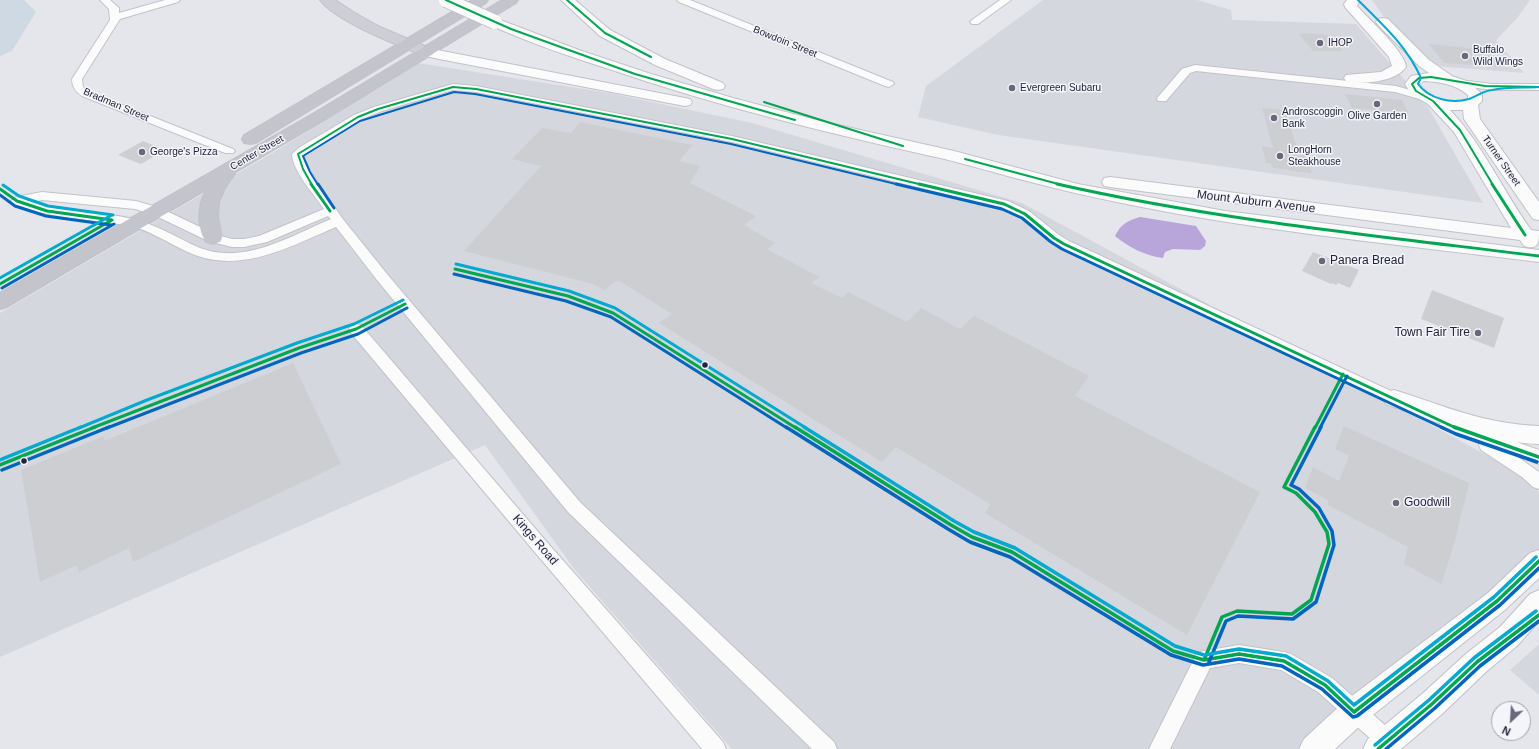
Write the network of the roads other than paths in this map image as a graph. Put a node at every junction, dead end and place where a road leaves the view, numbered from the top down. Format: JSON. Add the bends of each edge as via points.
{"nodes":[{"id":1,"x":106,"y":0,"type":"edge"},
{"id":2,"x":175,"y":0,"type":"edge"},
{"id":3,"x":327,"y":0,"type":"edge"},
{"id":4,"x":446,"y":0,"type":"edge"},
{"id":5,"x":481,"y":0,"type":"edge"},
{"id":6,"x":511,"y":0,"type":"edge"},
{"id":7,"x":568,"y":0,"type":"edge"},
{"id":8,"x":682,"y":0,"type":"edge"},
{"id":9,"x":1006,"y":0,"type":"edge"},
{"id":10,"x":1356,"y":1,"type":"edge"},
{"id":11,"x":116,"y":17,"type":"junction"},
{"id":12,"x":975,"y":22,"type":"dead end"},
{"id":13,"x":384,"y":35,"type":"junction"},
{"id":14,"x":408,"y":44,"type":"junction"},
{"id":15,"x":427,"y":52,"type":"junction"},
{"id":16,"x":385,"y":58,"type":"junction"},
{"id":17,"x":1350,"y":78,"type":"junction"},
{"id":18,"x":1415,"y":80,"type":"junction"},
{"id":19,"x":1324,"y":81,"type":"junction"},
{"id":20,"x":1454,"y":81,"type":"junction"},
{"id":21,"x":889,"y":84,"type":"dead end"},
{"id":22,"x":1539,"y":87,"type":"edge"},
{"id":23,"x":1539,"y":92,"type":"edge"},
{"id":24,"x":1162,"y":99,"type":"dead end"},
{"id":25,"x":1428,"y":99,"type":"junction"},
{"id":26,"x":1473,"y":103,"type":"junction"},
{"id":27,"x":903,"y":146,"type":"junction"},
{"id":28,"x":230,"y":160,"type":"junction"},
{"id":29,"x":973,"y":160,"type":"junction"},
{"id":30,"x":156,"y":211,"type":"junction"},
{"id":31,"x":135,"y":214,"type":"junction"},
{"id":32,"x":1539,"y":215,"type":"edge"},
{"id":33,"x":334,"y":216,"type":"junction"},
{"id":34,"x":112,"y":220,"type":"junction"},
{"id":35,"x":1532,"y":236,"type":"edge"},
{"id":36,"x":212,"y":238,"type":"junction"},
{"id":37,"x":1539,"y":256,"type":"edge"},
{"id":38,"x":0,"y":284,"type":"edge"},
{"id":39,"x":0,"y":302,"type":"edge"},
{"id":40,"x":356,"y":329,"type":"dead end"},
{"id":41,"x":1394,"y":398,"type":"junction"},
{"id":42,"x":1458,"y":429,"type":"junction"},
{"id":43,"x":1539,"y":435,"type":"edge"},
{"id":44,"x":1539,"y":457,"type":"edge"},
{"id":45,"x":1539,"y":482,"type":"edge"},
{"id":46,"x":1539,"y":561,"type":"edge"},
{"id":47,"x":1539,"y":602,"type":"edge"},
{"id":48,"x":1539,"y":615,"type":"edge"},
{"id":49,"x":1509,"y":636,"type":"junction"},
{"id":50,"x":1354,"y":712,"type":"junction"},
{"id":51,"x":1383,"y":745,"type":"edge"},
{"id":52,"x":716,"y":749,"type":"edge"},
{"id":53,"x":827,"y":749,"type":"edge"},
{"id":54,"x":1159,"y":749,"type":"edge"},
{"id":55,"x":1314,"y":749,"type":"edge"}],
"edges":[{"from":1,"to":11,"type":"street","via":[[114,8]]},
{"from":2,"to":11,"type":"street"},
{"from":3,"to":13,"type":"main road"},
{"from":4,"to":27,"type":"main road","name":"Mount Auburn Avenue","bridge":true,"via":[[572,52],[651,79],[801,122]]},
{"from":5,"to":14,"type":"highway","name":"Center Street"},
{"from":6,"to":15,"type":"highway","name":"Center Street"},
{"from":7,"to":27,"type":"main road","via":[[605,33],[666,65],[739,94]]},
{"from":8,"to":21,"type":"street","name":"Bowdoin Street"},
{"from":9,"to":12,"type":"street"},
{"from":10,"to":17,"type":"main road","via":[[1350,4],[1350,8],[1395,55],[1399,67],[1394,73]]},
{"from":10,"to":18,"type":"main road","via":[[1407,60]]},
{"from":10,"to":20,"type":"main road","via":[[1424,63]]},
{"from":11,"to":28,"type":"street","name":"Bradman Street","via":[[114,24],[77,79],[76,83],[80,90]]},
{"from":13,"to":14,"type":"main road"},
{"from":13,"to":16,"type":"main road","via":[[391,45],[391,50]]},
{"from":14,"to":15,"type":"main road"},
{"from":14,"to":16,"type":"highway","name":"Center Street"},
{"from":15,"to":27,"type":"main road"},
{"from":15,"to":28,"type":"highway","name":"Center Street"},
{"from":16,"to":28,"type":"highway","name":"Center Street"},
{"from":17,"to":18,"type":"street"},
{"from":17,"to":19,"type":"street"},
{"from":18,"to":20,"type":"main road","via":[[1435,77]]},
{"from":18,"to":25,"type":"main road","name":"Turner Street","via":[[1412,84],[1416,91]]},
{"from":19,"to":24,"type":"street","via":[[1195,68],[1186,71]]},
{"from":19,"to":25,"type":"street","via":[[1396,89]]},
{"from":20,"to":22,"type":"street","via":[[1492,87]]},
{"from":20,"to":26,"type":"main road","via":[[1475,94]]},
{"from":23,"to":26,"type":"street","via":[[1498,94]]},
{"from":25,"to":26,"type":"main road","via":[[1456,106]]},
{"from":25,"to":35,"type":"main road","name":"Turner Street","via":[[1460,130],[1509,212]]},
{"from":26,"to":32,"type":"main road","name":"Turner Street","via":[[1472,119]]},
{"from":27,"to":29,"type":"main road","name":"Mount Auburn Avenue"},
{"from":28,"to":30,"type":"highway","name":"Center Street"},
{"from":28,"to":31,"type":"highway","name":"Center Street"},
{"from":28,"to":36,"type":"highway","via":[[208,207]]},
{"from":29,"to":35,"type":"main road","name":"Mount Auburn Avenue","via":[[1002,162],[1055,173],[1184,192]]},
{"from":29,"to":37,"type":"main road","name":"Mount Auburn Avenue","via":[[1021,175],[1182,209],[1279,224]]},
{"from":30,"to":31,"type":"highway","name":"Center Street"},
{"from":30,"to":36,"type":"street"},
{"from":31,"to":33,"type":"street","via":[[146,227],[206,254],[220,257],[234,257],[272,248]]},
{"from":31,"to":34,"type":"highway","name":"Center Street"},
{"from":31,"to":34,"type":"street","via":[[42,196],[17,201],[47,211]]},
{"from":31,"to":39,"type":"highway","name":"Center Street"},
{"from":33,"to":36,"type":"street","via":[[252,242],[232,243]]},
{"from":33,"to":41,"type":"street","via":[[298,158],[298,154],[304,148],[358,117],[378,109],[453,87],[476,89],[732,139],[1004,204],[1024,214],[1064,244]]},
{"from":33,"to":53,"type":"street","via":[[574,507]]},
{"from":34,"to":38,"type":"highway","name":"Center Street"},
{"from":35,"to":37,"type":"main road","name":"Turner Street"},
{"from":40,"to":52,"type":"street","name":"Kings Road","via":[[539,546]]},
{"from":41,"to":42,"type":"street"},
{"from":41,"to":43,"type":"main road","via":[[1467,424],[1522,435]]},
{"from":42,"to":44,"type":"street"},
{"from":42,"to":45,"type":"street","via":[[1522,468]]},
{"from":46,"to":50,"type":"main road","via":[[1497,601]]},
{"from":47,"to":49,"type":"main road"},
{"from":48,"to":49,"type":"main road"},
{"from":49,"to":51,"type":"main road"},
{"from":50,"to":51,"type":"street"},
{"from":50,"to":54,"type":"street","via":[[1325,685],[1284,661],[1239,654],[1204,660]]},
{"from":50,"to":55,"type":"main road"}]}
